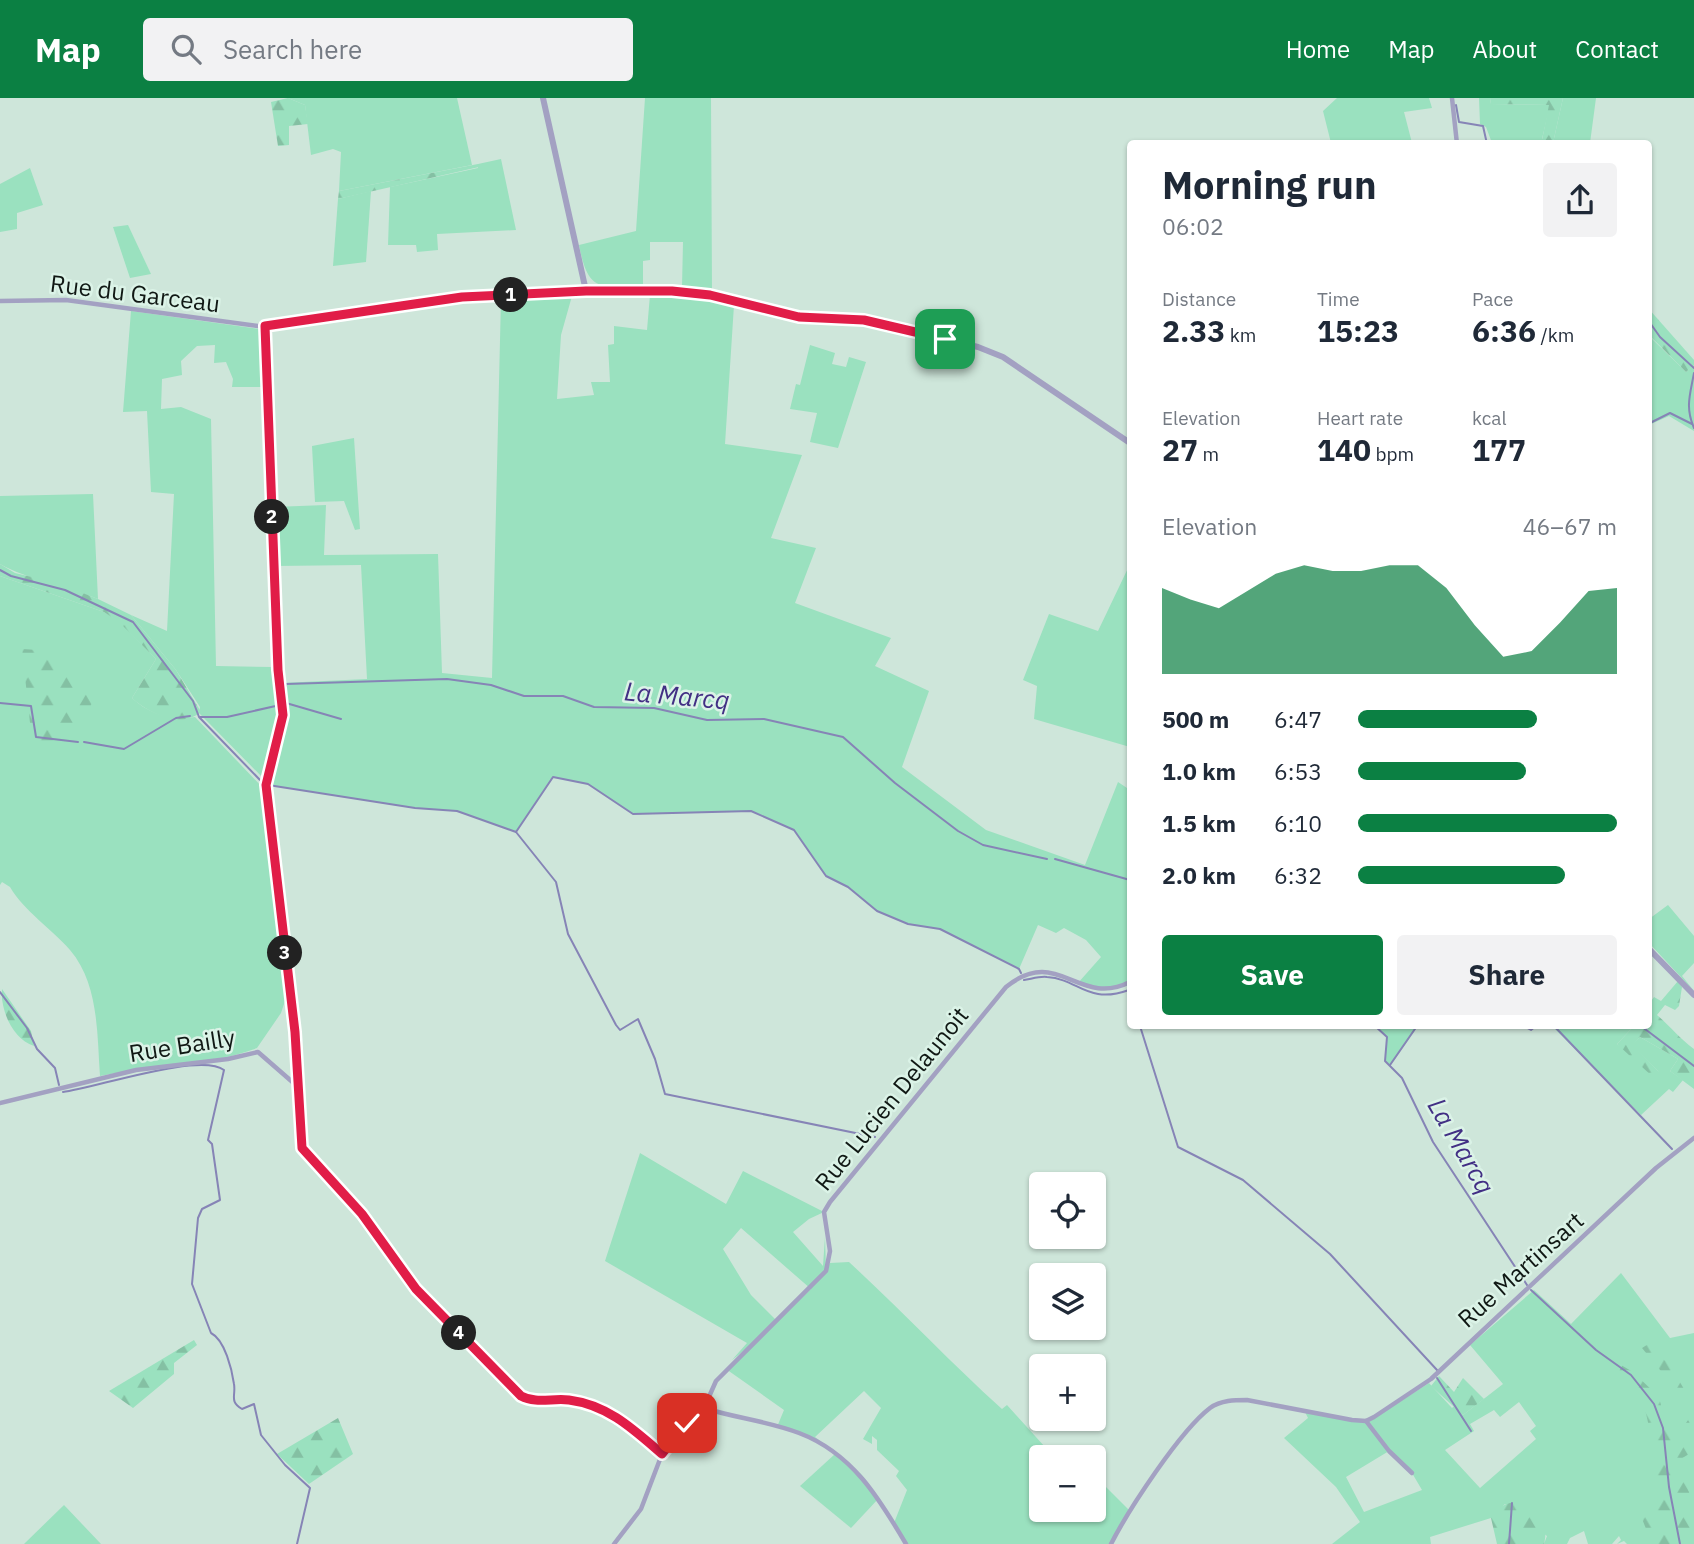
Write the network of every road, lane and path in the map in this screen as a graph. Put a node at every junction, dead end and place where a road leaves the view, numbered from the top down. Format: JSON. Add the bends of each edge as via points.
{"nodes":[{"id":1,"x":542,"y":98,"type":"edge"},
{"id":2,"x":1452,"y":98,"type":"edge"},
{"id":3,"x":1457,"y":140,"type":"edge"},
{"id":4,"x":586,"y":291,"type":"junction"},
{"id":5,"x":0,"y":301,"type":"edge"},
{"id":6,"x":265,"y":326,"type":"junction"},
{"id":7,"x":1127,"y":441,"type":"edge"},
{"id":8,"x":1652,"y":952,"type":"edge"},
{"id":9,"x":1127,"y":983,"type":"edge"},
{"id":10,"x":1694,"y":995,"type":"edge"},
{"id":11,"x":297,"y":1086,"type":"junction"},
{"id":12,"x":0,"y":1103,"type":"edge"},
{"id":13,"x":1694,"y":1138,"type":"edge"},
{"id":14,"x":704,"y":1408,"type":"junction"},
{"id":15,"x":1366,"y":1421,"type":"junction"},
{"id":16,"x":662,"y":1454,"type":"junction"},
{"id":17,"x":1412,"y":1473,"type":"dead end"},
{"id":18,"x":614,"y":1544,"type":"edge"},
{"id":19,"x":906,"y":1544,"type":"edge"},
{"id":20,"x":1111,"y":1544,"type":"edge"}],
"edges":[{"from":1,"to":4,"type":"street"},
{"from":2,"to":3,"type":"street"},
{"from":4,"to":6,"type":"street","name":"Rue du Garceau","via":[[462,297]]},
{"from":4,"to":7,"type":"street","via":[[687,291],[799,317],[864,320],[978,347],[1003,357]]},
{"from":5,"to":6,"type":"street","name":"Rue du Garceau","via":[[66,300]]},
{"from":6,"to":11,"type":"street","via":[[274,595],[284,705],[266,785],[295,1032]]},
{"from":8,"to":10,"type":"street"},
{"from":9,"to":14,"type":"street","name":"Rue Lucien Delaunoit","via":[[1100,990],[1048,971],[1026,974],[1006,987],[830,1202],[824,1212],[831,1251],[826,1271],[716,1381]]},
{"from":11,"to":12,"type":"street","name":"Rue Bailly","via":[[258,1052],[136,1070]]},
{"from":11,"to":16,"type":"street","via":[[300,1139],[306,1154],[362,1214],[416,1289],[500,1376],[528,1399],[572,1400],[602,1409],[628,1424]]},
{"from":13,"to":15,"type":"street","name":"Rue Martinsart","via":[[1431,1378]]},
{"from":14,"to":16,"type":"street"},
{"from":14,"to":19,"type":"street","via":[[800,1433],[835,1454],[872,1487]]},
{"from":15,"to":17,"type":"street"},
{"from":15,"to":20,"type":"street","via":[[1247,1400],[1212,1406],[1129,1510]]},
{"from":16,"to":18,"type":"street","via":[[641,1509]]}]}
